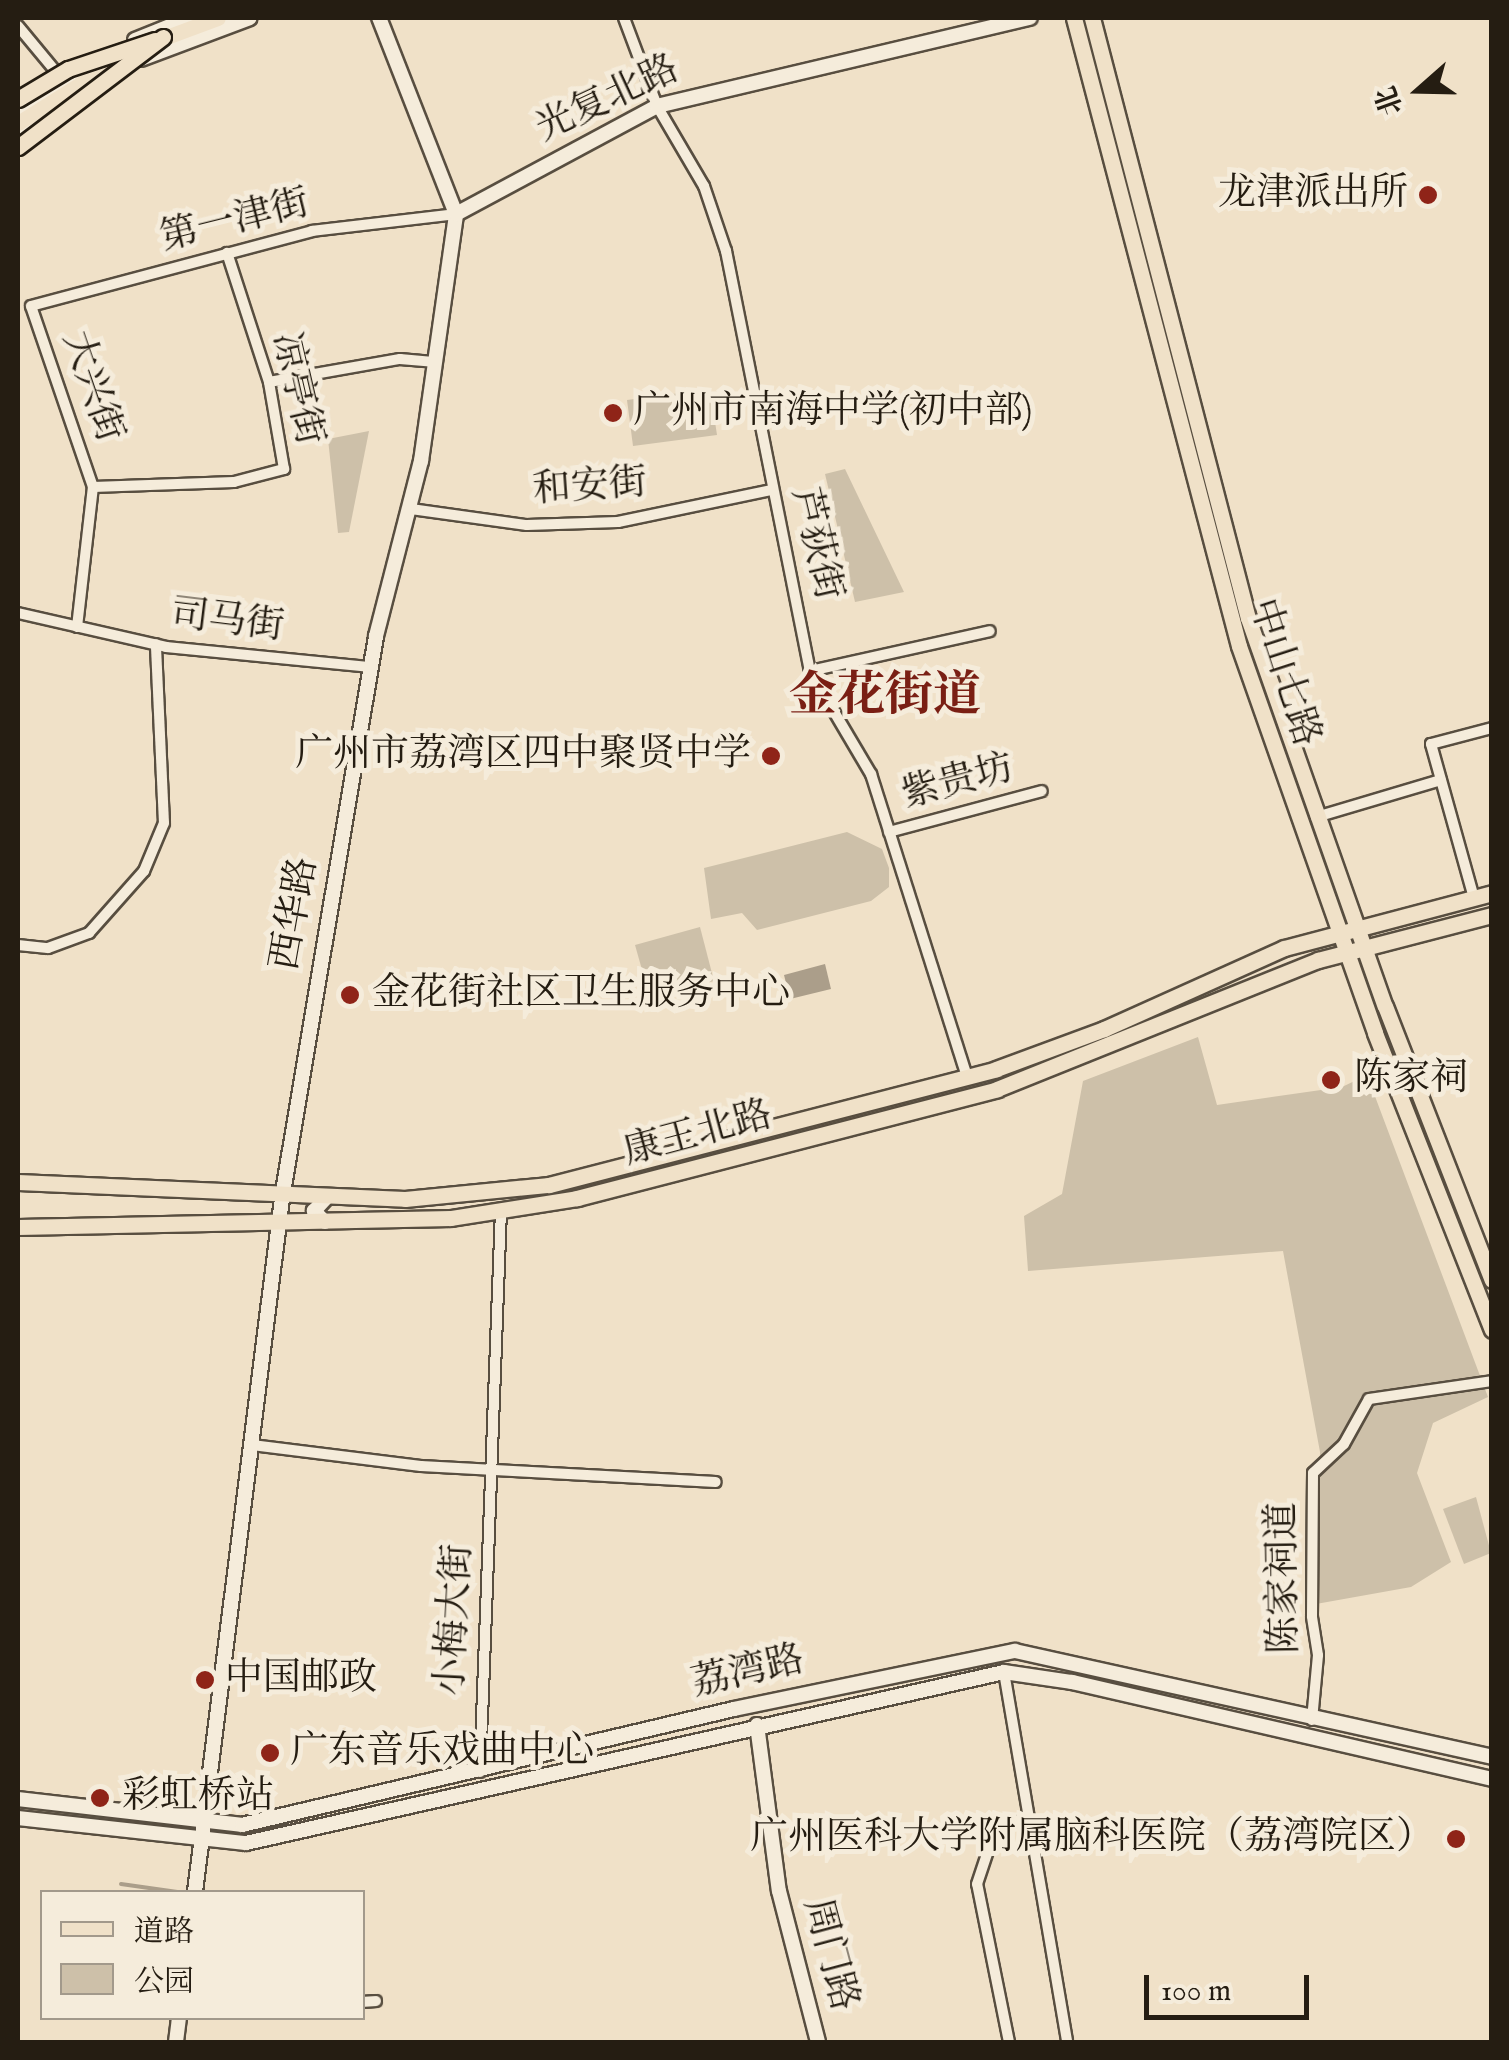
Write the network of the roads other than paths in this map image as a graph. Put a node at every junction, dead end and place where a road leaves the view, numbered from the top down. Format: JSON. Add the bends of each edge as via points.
{"nodes":[{"id":1,"x":190,"y":18,"type":"edge"},
{"id":2,"x":218,"y":18,"type":"edge"},
{"id":3,"x":250,"y":18,"type":"edge"},
{"id":4,"x":379,"y":18,"type":"edge"},
{"id":5,"x":624,"y":18,"type":"edge"},
{"id":6,"x":1030,"y":18,"type":"edge"},
{"id":7,"x":1074,"y":18,"type":"edge"},
{"id":8,"x":1092,"y":18,"type":"edge"},
{"id":9,"x":18,"y":26,"type":"edge"},
{"id":10,"x":163,"y":37,"type":"junction"},
{"id":11,"x":64,"y":81,"type":"junction"},
{"id":12,"x":18,"y":99,"type":"edge"},
{"id":13,"x":657,"y":106,"type":"junction"},
{"id":14,"x":18,"y":114,"type":"edge"},
{"id":15,"x":18,"y":123,"type":"edge"},
{"id":16,"x":18,"y":135,"type":"edge"},
{"id":17,"x":18,"y":147,"type":"edge"},
{"id":18,"x":456,"y":214,"type":"junction"},
{"id":19,"x":227,"y":253,"type":"junction"},
{"id":20,"x":32,"y":306,"type":"joint"},
{"id":21,"x":436,"y":362,"type":"junction"},
{"id":22,"x":269,"y":382,"type":"junction"},
{"id":23,"x":93,"y":487,"type":"junction"},
{"id":24,"x":772,"y":490,"type":"junction"},
{"id":25,"x":411,"y":508,"type":"junction"},
{"id":26,"x":18,"y":614,"type":"edge"},
{"id":27,"x":78,"y":627,"type":"junction"},
{"id":28,"x":990,"y":631,"type":"dead end"},
{"id":29,"x":156,"y":644,"type":"junction"},
{"id":30,"x":371,"y":667,"type":"junction"},
{"id":31,"x":810,"y":671,"type":"junction"},
{"id":32,"x":1492,"y":728,"type":"edge"},
{"id":33,"x":1441,"y":780,"type":"junction"},
{"id":34,"x":1042,"y":791,"type":"dead end"},
{"id":35,"x":1316,"y":817,"type":"junction"},
{"id":36,"x":889,"y":832,"type":"junction"},
{"id":37,"x":1492,"y":893,"type":"edge"},
{"id":38,"x":1474,"y":898,"type":"junction"},
{"id":39,"x":1492,"y":915,"type":"edge"},
{"id":40,"x":1357,"y":928,"type":"junction"},
{"id":41,"x":1340,"y":932,"type":"junction"},
{"id":42,"x":18,"y":945,"type":"edge"},
{"id":43,"x":1355,"y":948,"type":"junction"},
{"id":44,"x":1393,"y":1027,"type":"junction"},
{"id":45,"x":1375,"y":1033,"type":"junction"},
{"id":46,"x":967,"y":1077,"type":"junction"},
{"id":47,"x":18,"y":1182,"type":"edge"},
{"id":48,"x":282,"y":1198,"type":"junction"},
{"id":49,"x":326,"y":1198,"type":"junction"},
{"id":50,"x":501,"y":1211,"type":"junction"},
{"id":51,"x":325,"y":1222,"type":"junction"},
{"id":52,"x":278,"y":1223,"type":"junction"},
{"id":53,"x":18,"y":1227,"type":"edge"},
{"id":54,"x":1492,"y":1280,"type":"edge"},
{"id":55,"x":1492,"y":1330,"type":"edge"},
{"id":56,"x":1492,"y":1381,"type":"edge"},
{"id":57,"x":252,"y":1445,"type":"junction"},
{"id":58,"x":496,"y":1471,"type":"junction"},
{"id":59,"x":716,"y":1482,"type":"dead end"},
{"id":60,"x":1004,"y":1672,"type":"junction"},
{"id":61,"x":755,"y":1704,"type":"junction"},
{"id":62,"x":1312,"y":1720,"type":"junction"},
{"id":63,"x":758,"y":1725,"type":"junction"},
{"id":64,"x":1492,"y":1757,"type":"edge"},
{"id":65,"x":480,"y":1772,"type":"junction"},
{"id":66,"x":1492,"y":1779,"type":"edge"},
{"id":67,"x":18,"y":1799,"type":"edge"},
{"id":68,"x":18,"y":1818,"type":"edge"},
{"id":69,"x":1029,"y":1819,"type":"junction"},
{"id":70,"x":207,"y":1820,"type":"junction"},
{"id":71,"x":242,"y":1825,"type":"junction"},
{"id":72,"x":203,"y":1839,"type":"junction"},
{"id":73,"x":246,"y":1842,"type":"junction"},
{"id":74,"x":195,"y":1890,"type":"edge"},
{"id":75,"x":365,"y":2002,"type":"edge"},
{"id":76,"x":376,"y":2002,"type":"dead end"},
{"id":77,"x":818,"y":2042,"type":"edge"},
{"id":78,"x":1008,"y":2042,"type":"edge"},
{"id":79,"x":1066,"y":2042,"type":"edge"}],
"edges":[{"from":1,"to":11,"type":"main road"},
{"from":2,"to":10,"type":"main road"},
{"from":3,"to":16,"type":"main road","via":[[118,70]]},
{"from":4,"to":18,"type":"main road","name":"西华路"},
{"from":5,"to":13,"type":"street","name":"芦荻街"},
{"from":6,"to":13,"type":"main road","name":"光复北路"},
{"from":7,"to":41,"type":"main road","name":"中山七路","via":[[1229,613]]},
{"from":8,"to":35,"type":"main road","name":"中山七路","via":[[1241,593]]},
{"from":9,"to":11,"type":"street"},
{"from":10,"to":12,"type":"main road","bridge":true,"via":[[68,69]]},
{"from":10,"to":15,"type":"main road","bridge":true,"via":[[77,82]]},
{"from":10,"to":17,"type":"main road","bridge":true},
{"from":11,"to":14,"type":"main road"},
{"from":13,"to":18,"type":"main road","name":"光复北路"},
{"from":13,"to":24,"type":"street","name":"芦荻街","via":[[704,186],[726,250]]},
{"from":18,"to":19,"type":"street","name":"第一津街","via":[[312,231]]},
{"from":18,"to":21,"type":"main road","name":"西华路"},
{"from":19,"to":20,"type":"street","name":"第一津街"},
{"from":19,"to":22,"type":"street","name":"凉亭街"},
{"from":20,"to":23,"type":"street","name":"大兴街"},
{"from":21,"to":22,"type":"street","via":[[400,359]]},
{"from":21,"to":25,"type":"main road","name":"西华路"},
{"from":22,"to":23,"type":"street","name":"凉亭街","via":[[284,469],[234,482]]},
{"from":23,"to":27,"type":"street"},
{"from":24,"to":25,"type":"street","name":"和安街","via":[[618,522],[528,525]]},
{"from":24,"to":31,"type":"street","name":"芦荻街"},
{"from":25,"to":30,"type":"main road","name":"西华路"},
{"from":26,"to":27,"type":"street","name":"司马街"},
{"from":27,"to":29,"type":"street","name":"司马街"},
{"from":28,"to":31,"type":"street"},
{"from":29,"to":30,"type":"street","name":"司马街"},
{"from":29,"to":42,"type":"street","via":[[164,823],[144,870],[89,933],[48,948]]},
{"from":30,"to":48,"type":"main road","name":"西华路"},
{"from":31,"to":36,"type":"street","name":"芦荻街","via":[[871,774]]},
{"from":32,"to":33,"type":"street","via":[[1431,744]]},
{"from":33,"to":35,"type":"street"},
{"from":33,"to":38,"type":"street"},
{"from":34,"to":36,"type":"street","name":"紫贵坊"},
{"from":35,"to":40,"type":"main road","name":"中山七路"},
{"from":36,"to":46,"type":"street","name":"芦荻街"},
{"from":37,"to":38,"type":"main road","name":"康王北路"},
{"from":38,"to":40,"type":"main road","name":"康王北路"},
{"from":39,"to":43,"type":"main road","name":"康王北路"},
{"from":40,"to":41,"type":"main road","name":"康王北路"},
{"from":40,"to":43,"type":"main road","name":"中山七路"},
{"from":41,"to":43,"type":"main road","name":"中山七路"},
{"from":41,"to":46,"type":"main road","name":"康王北路","via":[[1252,961],[1080,1039]]},
{"from":43,"to":44,"type":"main road","name":"中山七路"},
{"from":43,"to":45,"type":"main road","name":"中山七路"},
{"from":43,"to":50,"type":"main road","name":"康王北路","via":[[997,1089],[620,1189]]},
{"from":44,"to":45,"type":"main road"},
{"from":44,"to":54,"type":"main road","name":"中山七路"},
{"from":45,"to":55,"type":"main road","name":"中山七路"},
{"from":46,"to":49,"type":"main road","name":"康王北路","via":[[549,1185],[442,1199]]},
{"from":47,"to":48,"type":"main road","name":"康王北路"},
{"from":48,"to":49,"type":"main road","name":"康王北路"},
{"from":48,"to":52,"type":"main road","name":"西华路"},
{"from":49,"to":51,"type":"main road","via":[[314,1211]]},
{"from":50,"to":51,"type":"main road","name":"康王北路"},
{"from":50,"to":58,"type":"street","name":"小梅大街"},
{"from":51,"to":52,"type":"main road","name":"康王北路"},
{"from":52,"to":53,"type":"main road","name":"康王北路"},
{"from":52,"to":57,"type":"main road","name":"西华路"},
{"from":56,"to":62,"type":"street","name":"陈家祠道","via":[[1369,1399],[1344,1444],[1313,1473],[1318,1655]]},
{"from":57,"to":58,"type":"street"},
{"from":57,"to":70,"type":"main road","name":"西华路"},
{"from":58,"to":59,"type":"street"},
{"from":58,"to":65,"type":"street","name":"小梅大街"},
{"from":60,"to":63,"type":"main road","name":"荔湾路"},
{"from":60,"to":66,"type":"main road","name":"荔湾路"},
{"from":60,"to":69,"type":"street"},
{"from":61,"to":62,"type":"main road","name":"荔湾路","via":[[1015,1651]]},
{"from":61,"to":63,"type":"street","name":"周门路"},
{"from":61,"to":65,"type":"main road","name":"荔湾路"},
{"from":62,"to":64,"type":"main road","name":"荔湾路"},
{"from":63,"to":73,"type":"main road","name":"荔湾路"},
{"from":63,"to":77,"type":"main road","name":"周门路","via":[[779,1891]]},
{"from":65,"to":71,"type":"main road","name":"荔湾路"},
{"from":67,"to":70,"type":"main road","name":"荔湾路"},
{"from":68,"to":72,"type":"main road","name":"荔湾路"},
{"from":69,"to":78,"type":"street","via":[[996,1824],[977,1884]]},
{"from":69,"to":79,"type":"street"},
{"from":70,"to":71,"type":"main road","name":"荔湾路"},
{"from":70,"to":72,"type":"main road","name":"西华路"},
{"from":71,"to":73,"type":"main road"},
{"from":72,"to":73,"type":"main road","name":"荔湾路"},
{"from":72,"to":74,"type":"main road","name":"西华路"},
{"from":75,"to":76,"type":"street"}]}
